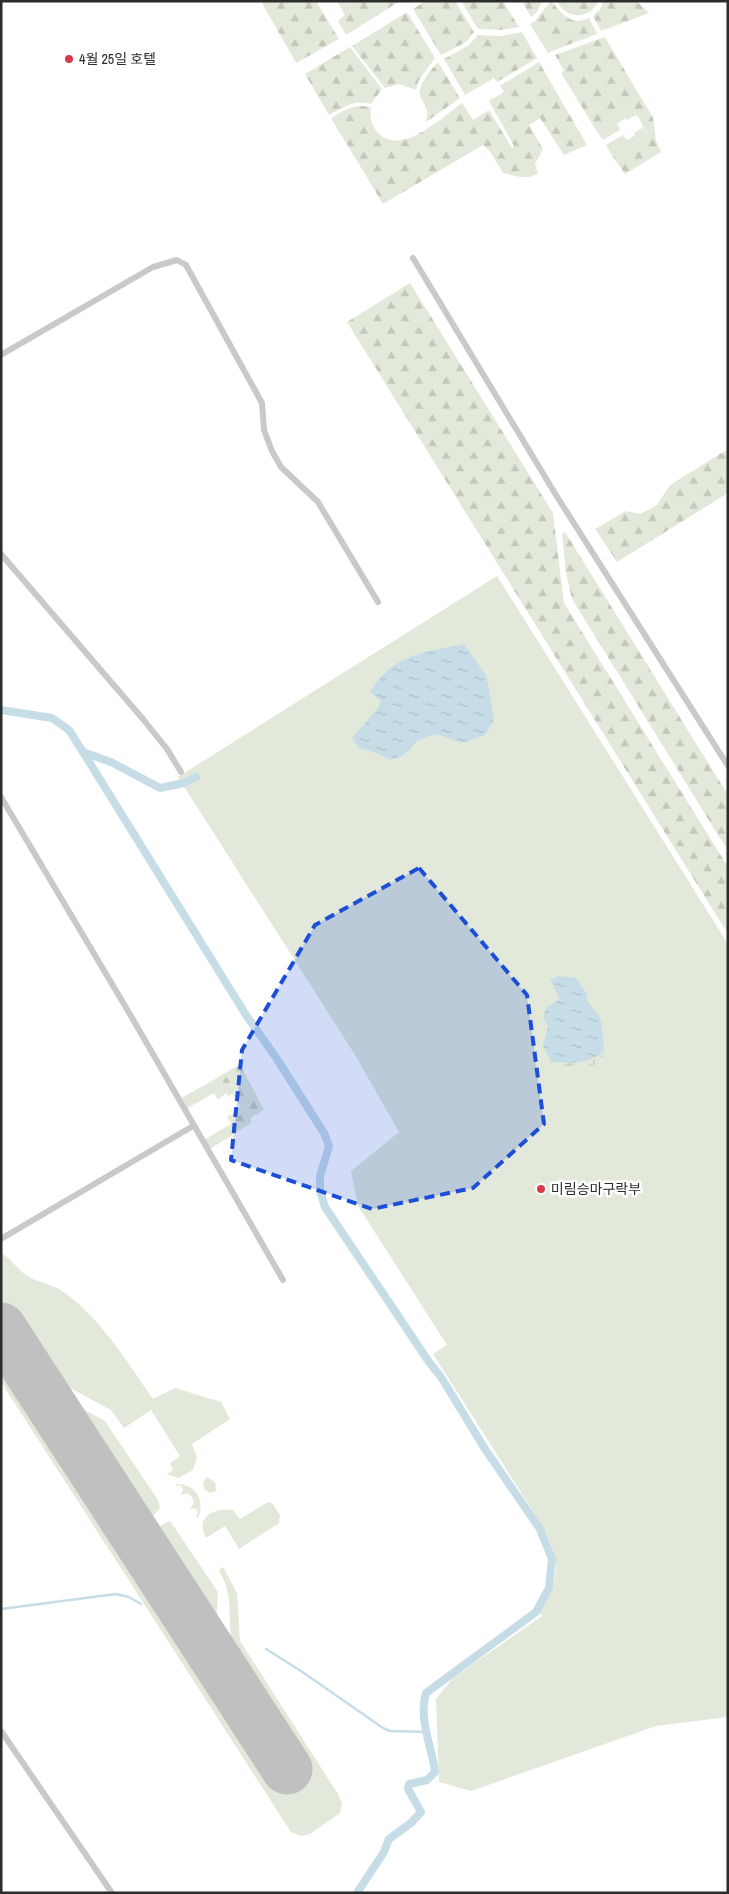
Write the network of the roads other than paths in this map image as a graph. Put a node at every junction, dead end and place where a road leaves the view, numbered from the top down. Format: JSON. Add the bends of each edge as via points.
{"nodes":[{"id":1,"x":413,"y":258,"type":"dead end"},
{"id":2,"x":1,"y":355,"type":"edge"},
{"id":3,"x":1,"y":554,"type":"edge"},
{"id":4,"x":378,"y":602,"type":"dead end"},
{"id":5,"x":728,"y":766,"type":"edge"},
{"id":6,"x":181,"y":772,"type":"dead end"},
{"id":7,"x":1,"y":798,"type":"edge"},
{"id":8,"x":193,"y":1126,"type":"junction"},
{"id":9,"x":1,"y":1239,"type":"edge"},
{"id":10,"x":283,"y":1280,"type":"dead end"},
{"id":11,"x":1,"y":1731,"type":"edge"},
{"id":12,"x":112,"y":1893,"type":"edge"}],
"edges":[{"from":1,"to":5,"type":"street","via":[[556,495]]},
{"from":2,"to":4,"type":"street","via":[[153,267],[177,260],[186,265],[262,403],[264,430],[281,467],[318,502]]},
{"from":3,"to":6,"type":"street","via":[[143,719]]},
{"from":7,"to":8,"type":"street"},
{"from":8,"to":9,"type":"street"},
{"from":8,"to":10,"type":"street"},
{"from":11,"to":12,"type":"street"}]}
